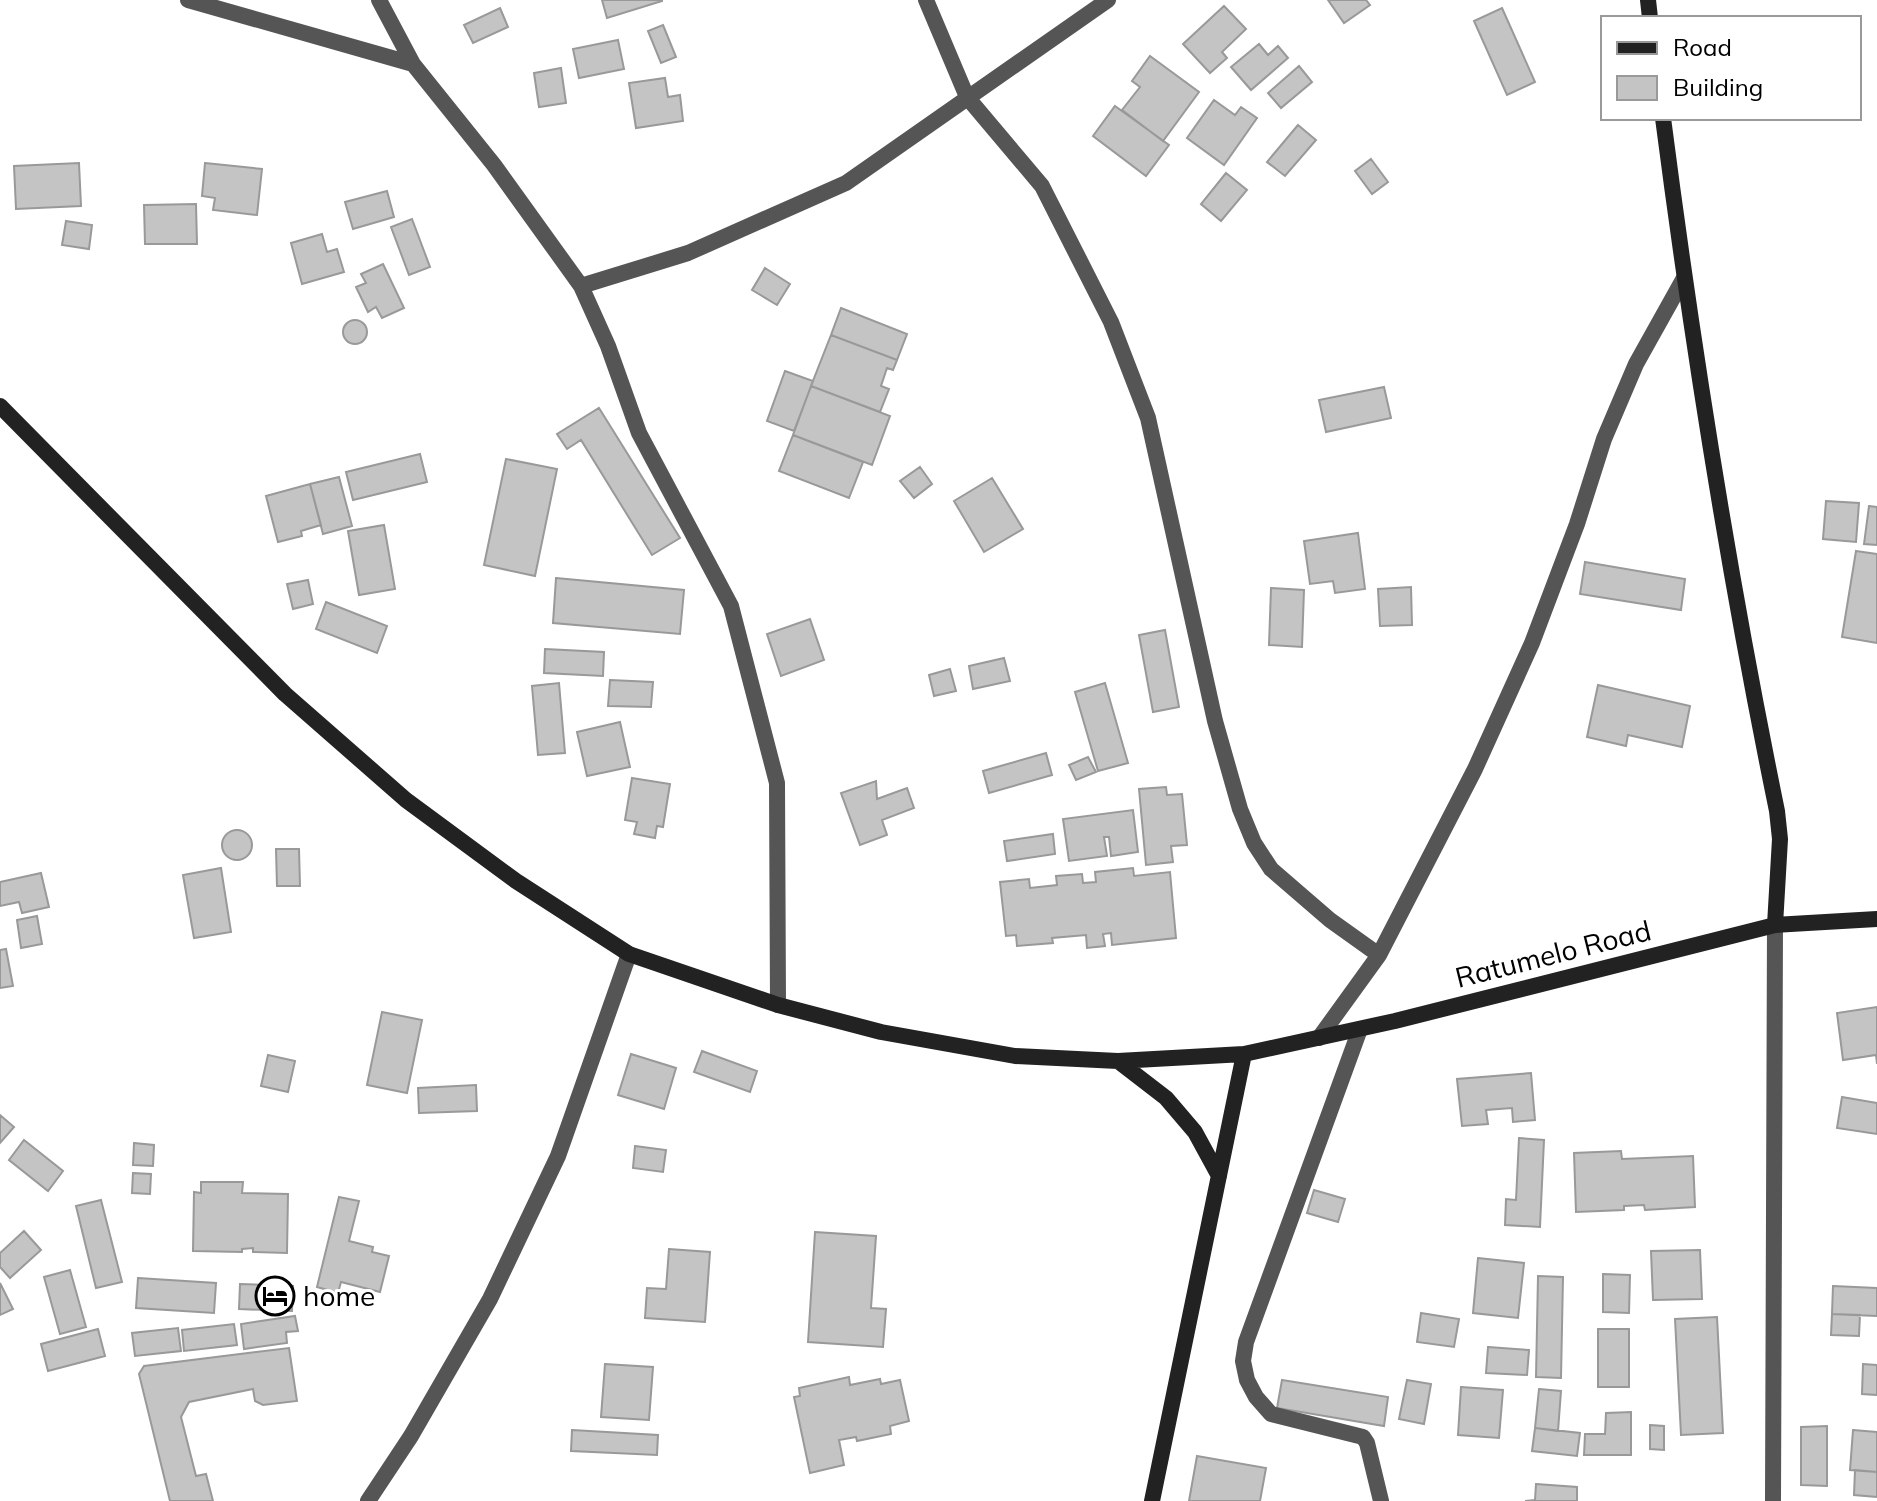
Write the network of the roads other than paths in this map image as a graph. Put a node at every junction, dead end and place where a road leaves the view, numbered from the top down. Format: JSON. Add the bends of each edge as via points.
{"nodes":[{"id":1,"x":188,"y":0,"type":"edge"},
{"id":2,"x":379,"y":0,"type":"edge"},
{"id":3,"x":926,"y":0,"type":"edge"},
{"id":4,"x":1108,"y":0,"type":"edge"},
{"id":5,"x":413,"y":64,"type":"junction"},
{"id":6,"x":967,"y":97,"type":"junction"},
{"id":7,"x":1663,"y":120,"type":"edge"},
{"id":8,"x":1684,"y":278,"type":"junction"},
{"id":9,"x":581,"y":286,"type":"junction"},
{"id":10,"x":0,"y":406,"type":"edge"},
{"id":11,"x":1877,"y":919,"type":"edge"},
{"id":12,"x":1775,"y":925,"type":"junction"},
{"id":13,"x":629,"y":954,"type":"junction"},
{"id":14,"x":1379,"y":955,"type":"junction"},
{"id":15,"x":778,"y":1005,"type":"junction"},
{"id":16,"x":1360,"y":1029,"type":"junction"},
{"id":17,"x":1319,"y":1038,"type":"junction"},
{"id":18,"x":1244,"y":1054,"type":"junction"},
{"id":19,"x":1118,"y":1061,"type":"junction"},
{"id":20,"x":1219,"y":1176,"type":"junction"},
{"id":21,"x":368,"y":1501,"type":"edge"},
{"id":22,"x":1152,"y":1501,"type":"edge"},
{"id":23,"x":1381,"y":1501,"type":"edge"},
{"id":24,"x":1773,"y":1501,"type":"edge"}],
"edges":[{"from":1,"to":5,"type":"street"},
{"from":2,"to":5,"type":"street"},
{"from":3,"to":6,"type":"street"},
{"from":4,"to":6,"type":"street"},
{"from":5,"to":9,"type":"street"},
{"from":6,"to":9,"type":"street","via":[[846,183],[688,253]]},
{"from":6,"to":14,"type":"street","via":[[1042,186],[1117,336],[1148,418],[1215,721],[1254,843],[1271,869]]},
{"from":7,"to":8,"type":"street"},
{"from":8,"to":12,"type":"street","via":[[1777,811]]},
{"from":8,"to":14,"type":"street","via":[[1636,364],[1507,699]]},
{"from":9,"to":15,"type":"street","via":[[639,433],[731,606],[777,783]]},
{"from":10,"to":13,"type":"street","name":"Ratumelo Road","via":[[285,694],[406,800],[516,881]]},
{"from":11,"to":12,"type":"street","name":"Ratumelo Road"},
{"from":12,"to":16,"type":"street","name":"Ratumelo Road"},
{"from":12,"to":24,"type":"street"},
{"from":13,"to":15,"type":"street","name":"Ratumelo Road"},
{"from":13,"to":21,"type":"street","via":[[558,1156],[497,1285]]},
{"from":14,"to":17,"type":"street"},
{"from":15,"to":19,"type":"street","name":"Ratumelo Road","via":[[881,1032],[1015,1056]]},
{"from":16,"to":17,"type":"street","name":"Ratumelo Road"},
{"from":16,"to":23,"type":"street","via":[[1243,1361],[1247,1380],[1271,1414],[1363,1437]]},
{"from":17,"to":18,"type":"street","name":"Ratumelo Road"},
{"from":18,"to":19,"type":"street","name":"Ratumelo Road"},
{"from":18,"to":20,"type":"street"},
{"from":19,"to":20,"type":"street","via":[[1166,1098],[1195,1132]]},
{"from":20,"to":22,"type":"street"}]}
